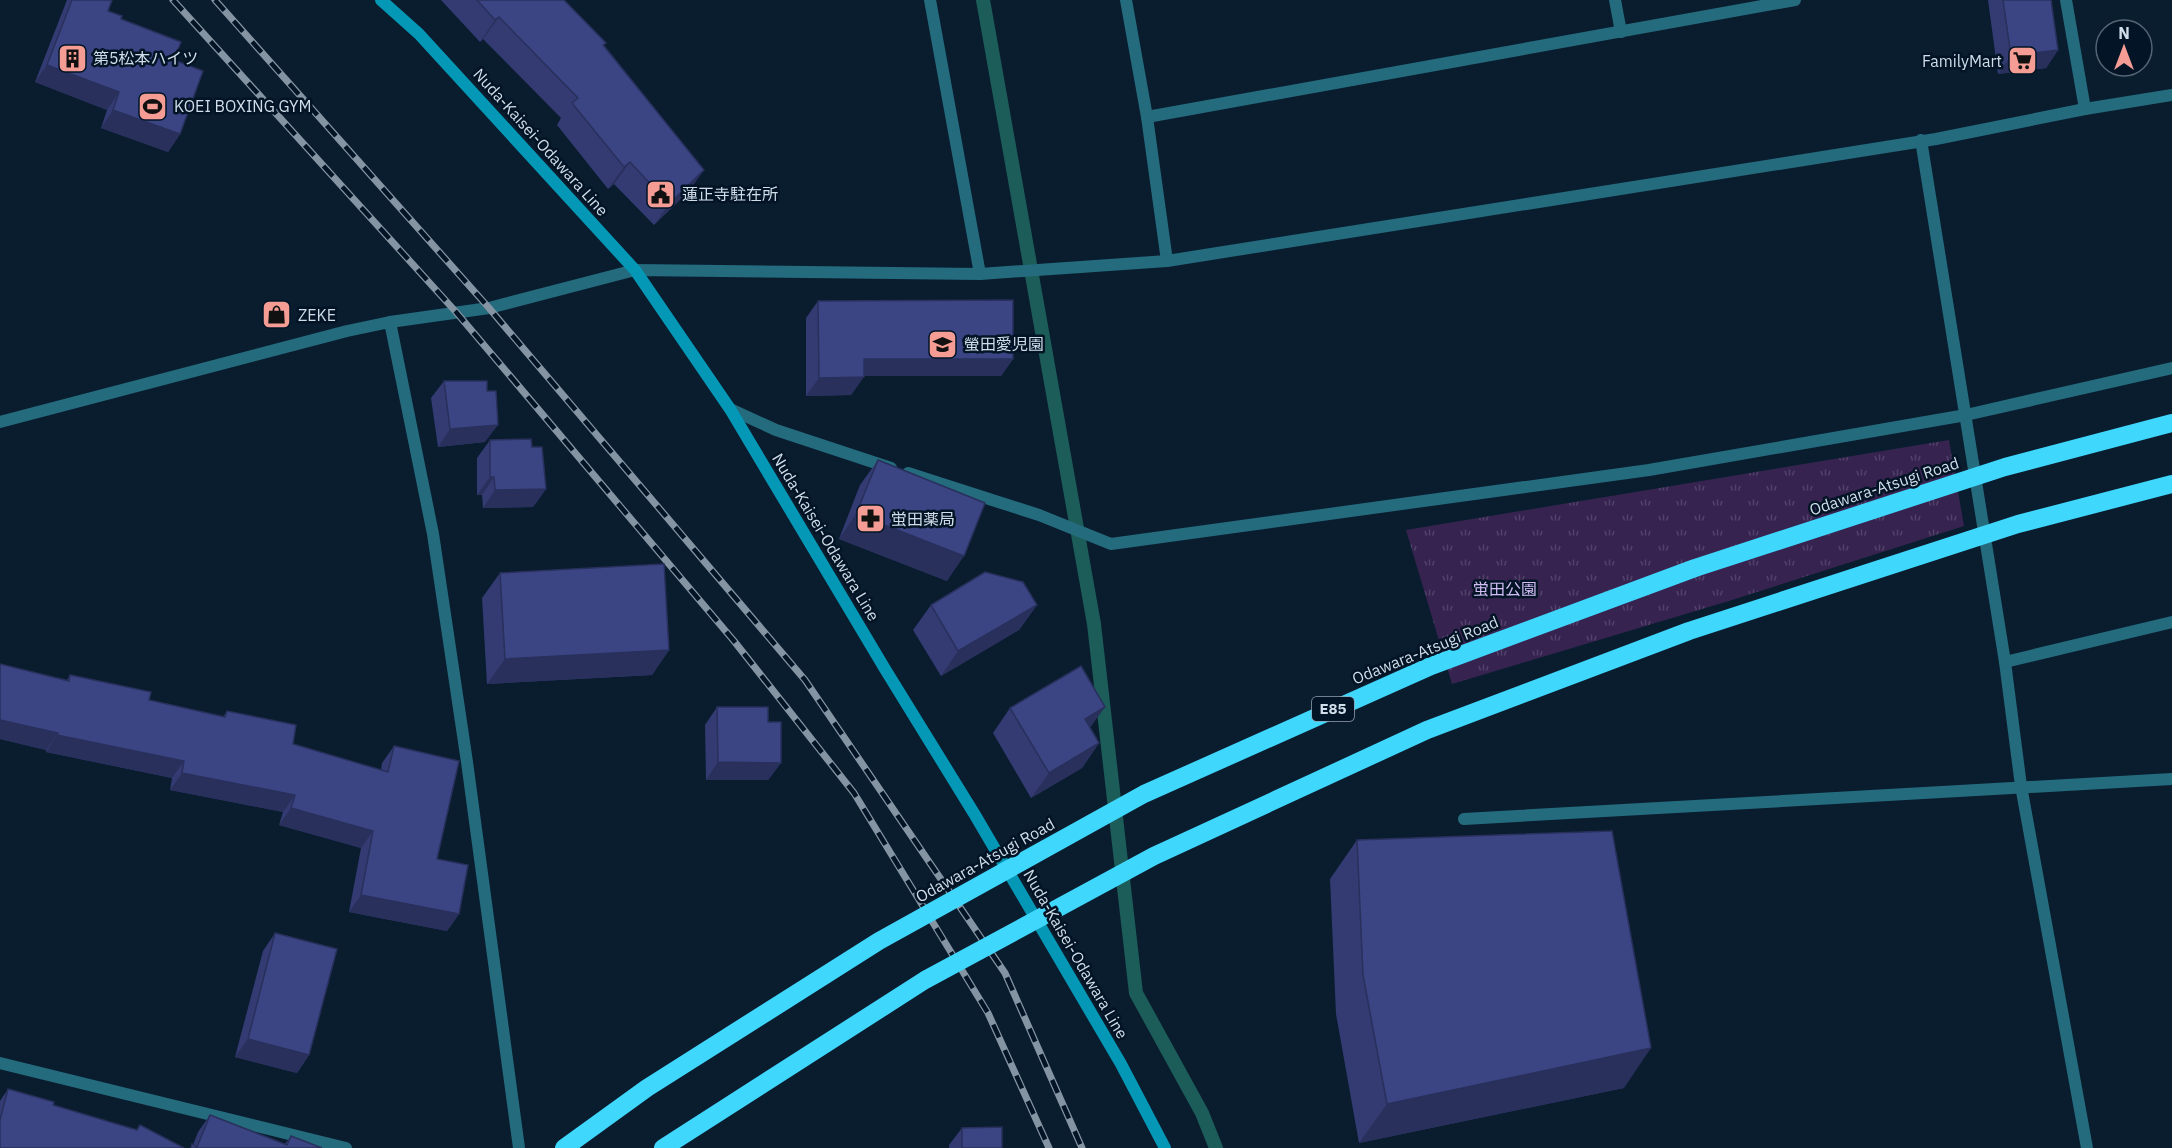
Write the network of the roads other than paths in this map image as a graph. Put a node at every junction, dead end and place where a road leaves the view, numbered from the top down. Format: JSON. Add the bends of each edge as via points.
{"nodes":[{"id":1,"x":381,"y":0,"type":"edge"},
{"id":2,"x":930,"y":0,"type":"edge"},
{"id":3,"x":1126,"y":0,"type":"edge"},
{"id":4,"x":1615,"y":0,"type":"edge"},
{"id":5,"x":1795,"y":0,"type":"edge"},
{"id":6,"x":2066,"y":0,"type":"edge"},
{"id":7,"x":1621,"y":32,"type":"junction"},
{"id":8,"x":2172,"y":95,"type":"edge"},
{"id":9,"x":2085,"y":109,"type":"junction"},
{"id":10,"x":1147,"y":117,"type":"junction"},
{"id":11,"x":1922,"y":140,"type":"junction"},
{"id":12,"x":1167,"y":261,"type":"junction"},
{"id":13,"x":635,"y":270,"type":"junction"},
{"id":14,"x":980,"y":274,"type":"junction"},
{"id":15,"x":390,"y":322,"type":"junction"},
{"id":16,"x":2172,"y":368,"type":"edge"},
{"id":17,"x":730,"y":409,"type":"junction"},
{"id":18,"x":1966,"y":415,"type":"junction"},
{"id":19,"x":0,"y":422,"type":"edge"},
{"id":20,"x":2172,"y":423,"type":"edge"},
{"id":21,"x":2172,"y":483,"type":"edge"},
{"id":22,"x":2172,"y":622,"type":"edge"},
{"id":23,"x":2005,"y":662,"type":"junction"},
{"id":24,"x":2172,"y":778,"type":"edge"},
{"id":25,"x":2021,"y":786,"type":"junction"},
{"id":26,"x":1464,"y":819,"type":"dead end"},
{"id":27,"x":0,"y":1063,"type":"edge"},
{"id":28,"x":346,"y":1148,"type":"edge"},
{"id":29,"x":519,"y":1148,"type":"edge"},
{"id":30,"x":564,"y":1148,"type":"edge"},
{"id":31,"x":663,"y":1148,"type":"edge"},
{"id":32,"x":1166,"y":1148,"type":"edge"},
{"id":33,"x":2086,"y":1148,"type":"edge"}],
"edges":[{"from":1,"to":13,"type":"main road","name":"Nuda-Kaisei-Odawara Line","via":[[427,42]]},
{"from":2,"to":14,"type":"street"},
{"from":3,"to":10,"type":"street"},
{"from":4,"to":7,"type":"street"},
{"from":5,"to":7,"type":"street"},
{"from":6,"to":9,"type":"street"},
{"from":7,"to":10,"type":"street"},
{"from":8,"to":9,"type":"street"},
{"from":9,"to":11,"type":"street"},
{"from":10,"to":12,"type":"street"},
{"from":11,"to":12,"type":"street"},
{"from":11,"to":18,"type":"street"},
{"from":12,"to":14,"type":"street"},
{"from":13,"to":14,"type":"street"},
{"from":13,"to":15,"type":"street","via":[[489,308]]},
{"from":13,"to":17,"type":"main road","name":"Nuda-Kaisei-Odawara Line"},
{"from":15,"to":19,"type":"street"},
{"from":15,"to":29,"type":"street","via":[[433,534]]},
{"from":16,"to":18,"type":"street"},
{"from":17,"to":18,"type":"street","via":[[776,430],[1039,515],[1111,544],[1649,470]]},
{"from":17,"to":32,"type":"main road","name":"Nuda-Kaisei-Odawara Line","via":[[975,815]]},
{"from":18,"to":23,"type":"street"},
{"from":20,"to":30,"type":"highway","name":"Odawara-Atsugi Road","number":"E85","bridge":true,"via":[[2005,467],[1695,568],[1431,666],[1144,794],[879,941],[647,1088]]},
{"from":21,"to":31,"type":"highway","bridge":true,"via":[[2018,524],[1700,627],[1427,730],[1154,856],[935,974]]},
{"from":22,"to":23,"type":"street"},
{"from":23,"to":25,"type":"street"},
{"from":24,"to":25,"type":"street"},
{"from":25,"to":26,"type":"street"},
{"from":25,"to":33,"type":"street"},
{"from":27,"to":28,"type":"street"}]}
